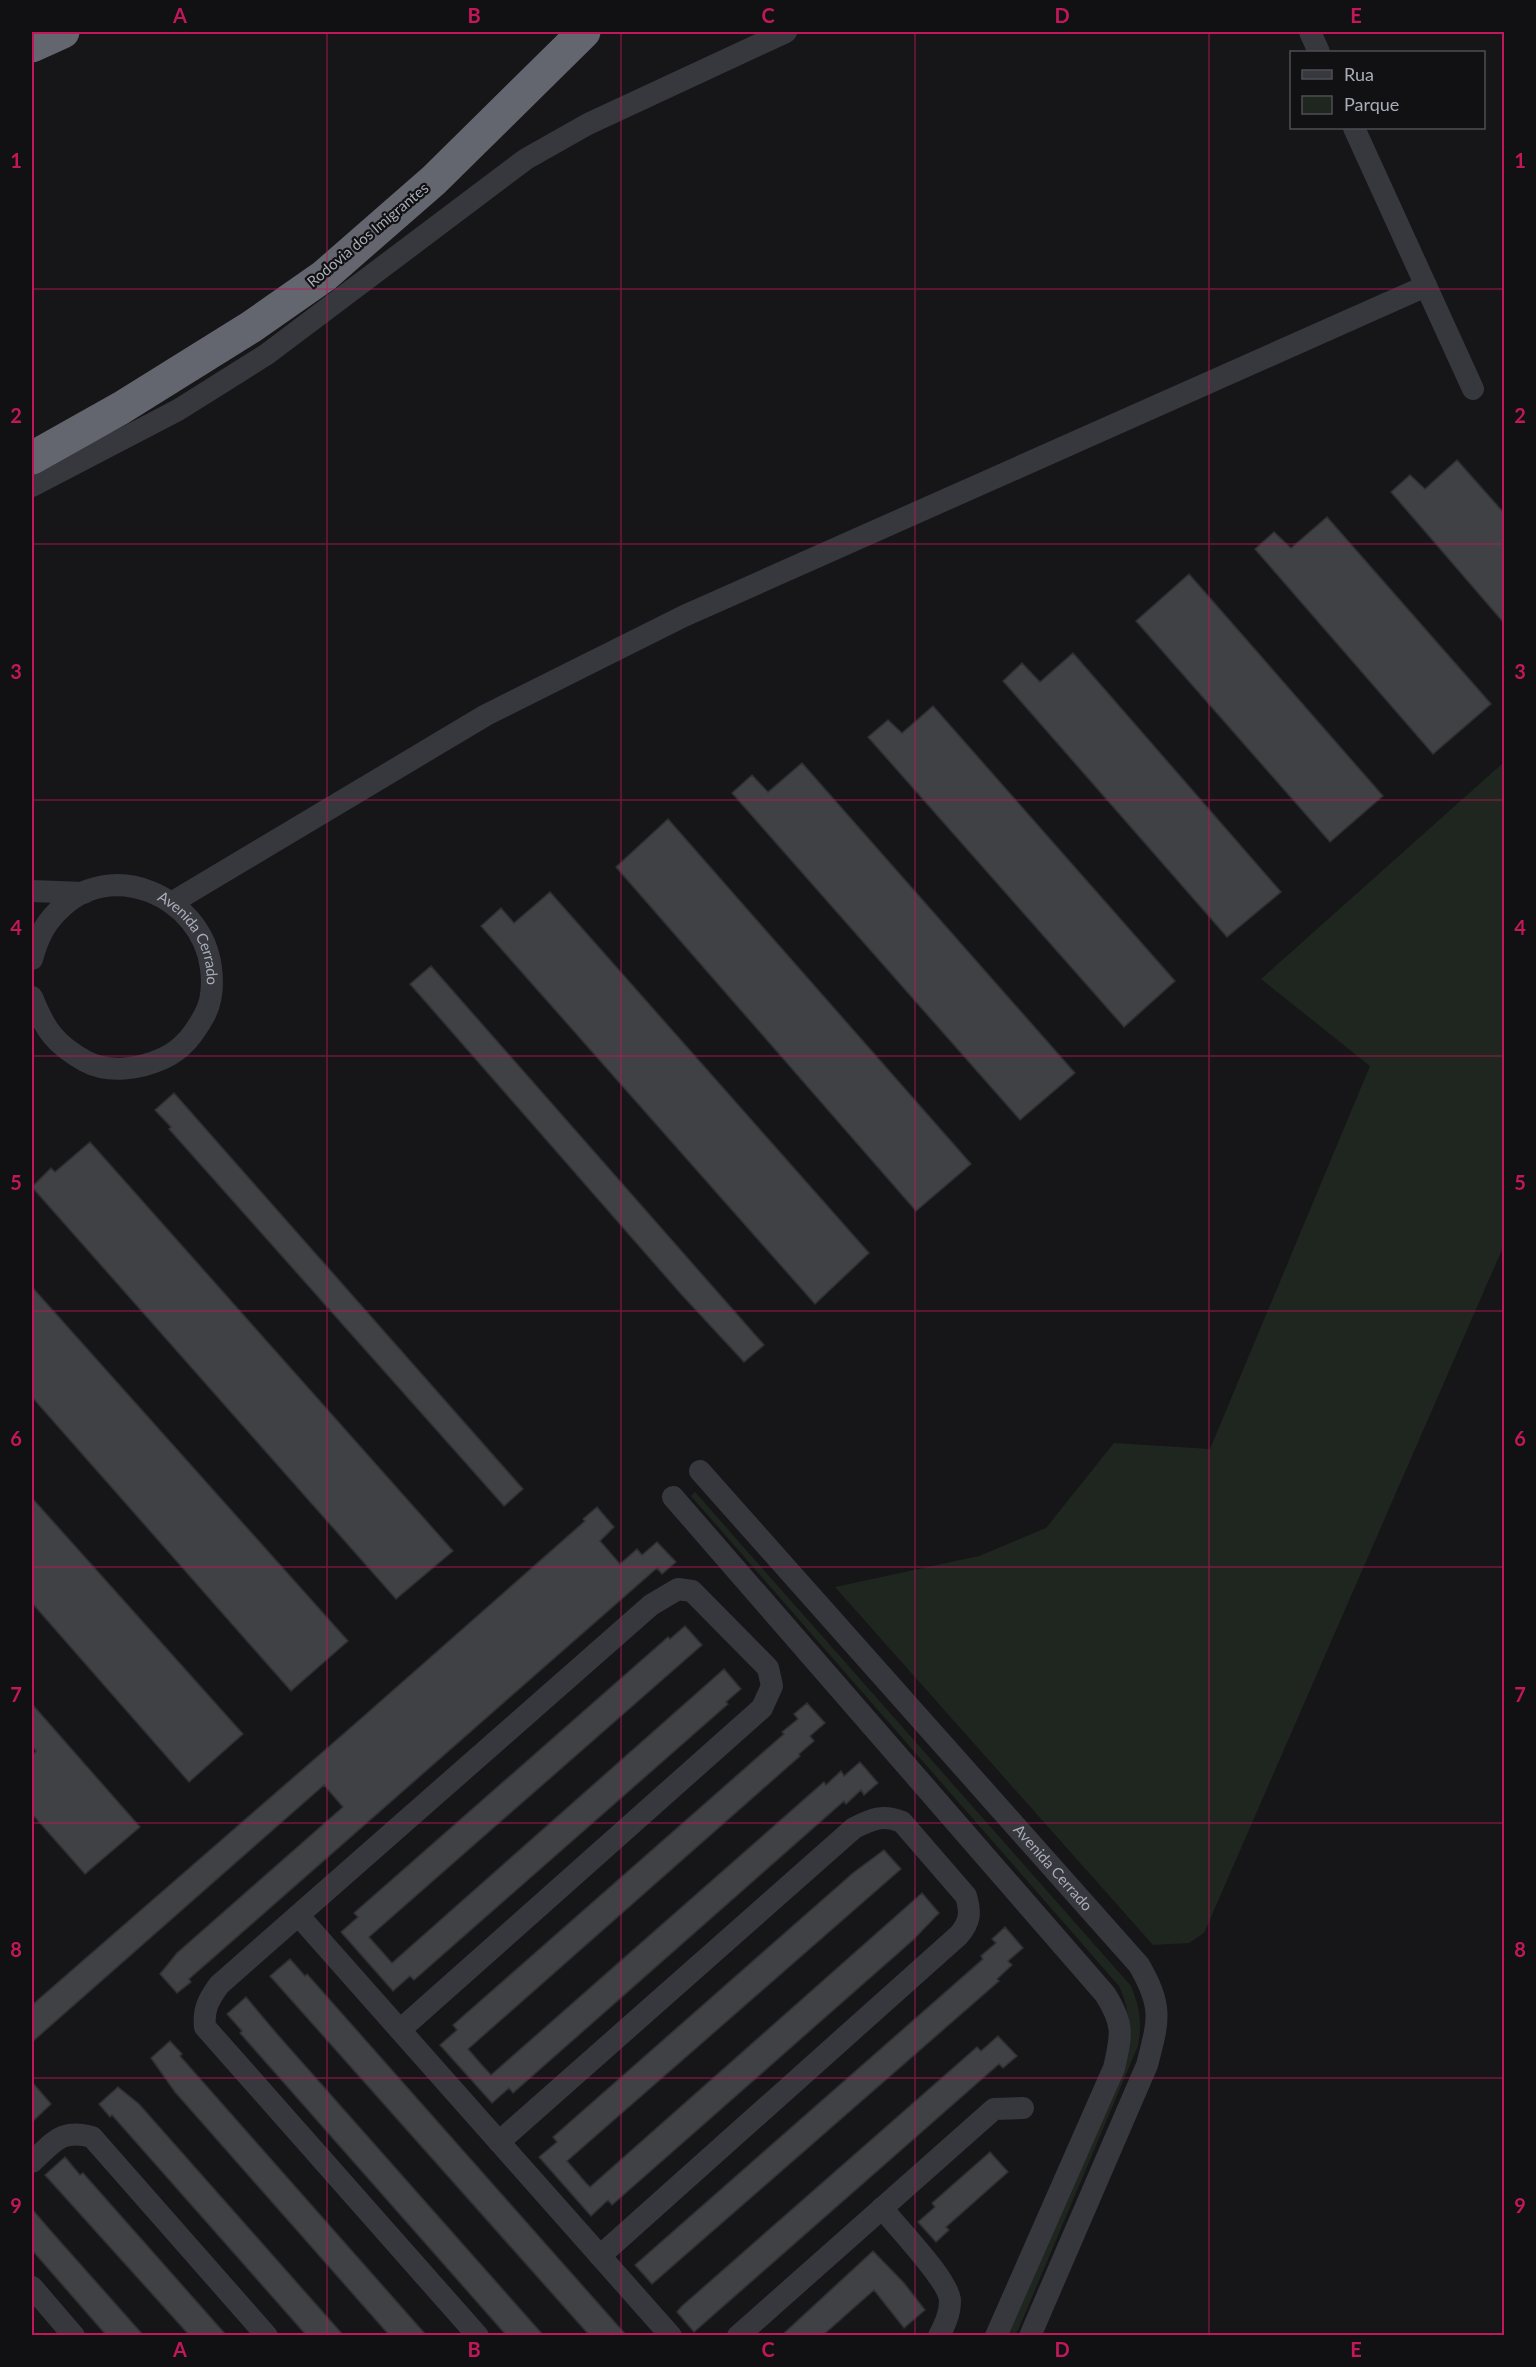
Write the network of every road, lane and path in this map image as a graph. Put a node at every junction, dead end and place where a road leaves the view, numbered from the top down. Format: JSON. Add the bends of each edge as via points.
{"nodes":[{"id":1,"x":63,"y":32,"type":"edge"},
{"id":2,"x":584,"y":32,"type":"edge"},
{"id":3,"x":786,"y":32,"type":"edge"},
{"id":4,"x":1310,"y":32,"type":"edge"},
{"id":5,"x":32,"y":46,"type":"edge"},
{"id":6,"x":1319,"y":51,"type":"edge"},
{"id":7,"x":1354,"y":129,"type":"edge"},
{"id":8,"x":1426,"y":286,"type":"junction"},
{"id":9,"x":1473,"y":389,"type":"dead end"},
{"id":10,"x":32,"y":458,"type":"edge"},
{"id":11,"x":32,"y":486,"type":"edge"},
{"id":12,"x":32,"y":891,"type":"edge"},
{"id":13,"x":84,"y":893,"type":"junction"},
{"id":14,"x":173,"y":902,"type":"junction"},
{"id":15,"x":32,"y":959,"type":"edge"},
{"id":16,"x":32,"y":997,"type":"edge"},
{"id":17,"x":700,"y":1471,"type":"dead end"},
{"id":18,"x":673,"y":1497,"type":"dead end"},
{"id":19,"x":299,"y":1916,"type":"junction"},
{"id":20,"x":400,"y":2030,"type":"junction"},
{"id":21,"x":1023,"y":2108,"type":"dead end"},
{"id":22,"x":499,"y":2142,"type":"junction"},
{"id":23,"x":32,"y":2162,"type":"edge"},
{"id":24,"x":882,"y":2208,"type":"junction"},
{"id":25,"x":600,"y":2256,"type":"junction"},
{"id":26,"x":32,"y":2287,"type":"edge"},
{"id":27,"x":74,"y":2336,"type":"edge"},
{"id":28,"x":267,"y":2336,"type":"edge"},
{"id":29,"x":478,"y":2336,"type":"edge"},
{"id":30,"x":671,"y":2336,"type":"edge"},
{"id":31,"x":738,"y":2336,"type":"edge"},
{"id":32,"x":939,"y":2336,"type":"edge"},
{"id":33,"x":996,"y":2336,"type":"edge"},
{"id":34,"x":1030,"y":2336,"type":"edge"}],
"edges":[{"from":1,"to":5,"type":"highway"},
{"from":2,"to":10,"type":"highway","name":"Rodovia dos Imigrantes","via":[[434,180],[324,276],[151,390]]},
{"from":3,"to":11,"type":"street","via":[[588,124],[526,159],[267,354],[178,410]]},
{"from":4,"to":6,"type":"street"},
{"from":7,"to":8,"type":"street"},
{"from":8,"to":9,"type":"street"},
{"from":8,"to":14,"type":"street","via":[[684,616],[486,715]]},
{"from":12,"to":13,"type":"street","name":"Avenida Cerrado"},
{"from":13,"to":14,"type":"street","name":"Avenida Cerrado","via":[[114,886],[145,889]]},
{"from":13,"to":15,"type":"street","name":"Avenida Cerrado","via":[[58,910],[39,935]]},
{"from":14,"to":16,"type":"street","name":"Avenida Cerrado","via":[[196,924],[209,952],[213,980],[208,1009],[194,1034],[173,1053],[147,1066],[118,1069],[90,1064],[63,1048],[43,1025]]},
{"from":17,"to":34,"type":"street","name":"Avenida Cerrado","via":[[1139,1965],[1158,2004],[1147,2065]]},
{"from":18,"to":33,"type":"street","via":[[1105,1994],[1118,2015],[1122,2036],[1114,2068]]},
{"from":19,"to":20,"type":"street"},
{"from":19,"to":20,"type":"street","via":[[651,1605],[678,1589],[692,1591],[768,1668],[772,1686],[762,1708]]},
{"from":19,"to":29,"type":"street","via":[[219,1985],[206,2007],[205,2027]]},
{"from":20,"to":22,"type":"street"},
{"from":21,"to":24,"type":"street","via":[[994,2109]]},
{"from":22,"to":25,"type":"street"},
{"from":22,"to":25,"type":"street","via":[[854,1828],[873,1818],[888,1816],[902,1822],[966,1896],[970,1909],[968,1924]]},
{"from":23,"to":28,"type":"street","via":[[63,2135],[92,2137]]},
{"from":24,"to":31,"type":"street"},
{"from":24,"to":32,"type":"street","via":[[943,2282],[951,2298],[949,2316]]},
{"from":25,"to":30,"type":"street"},
{"from":26,"to":27,"type":"street"}]}
